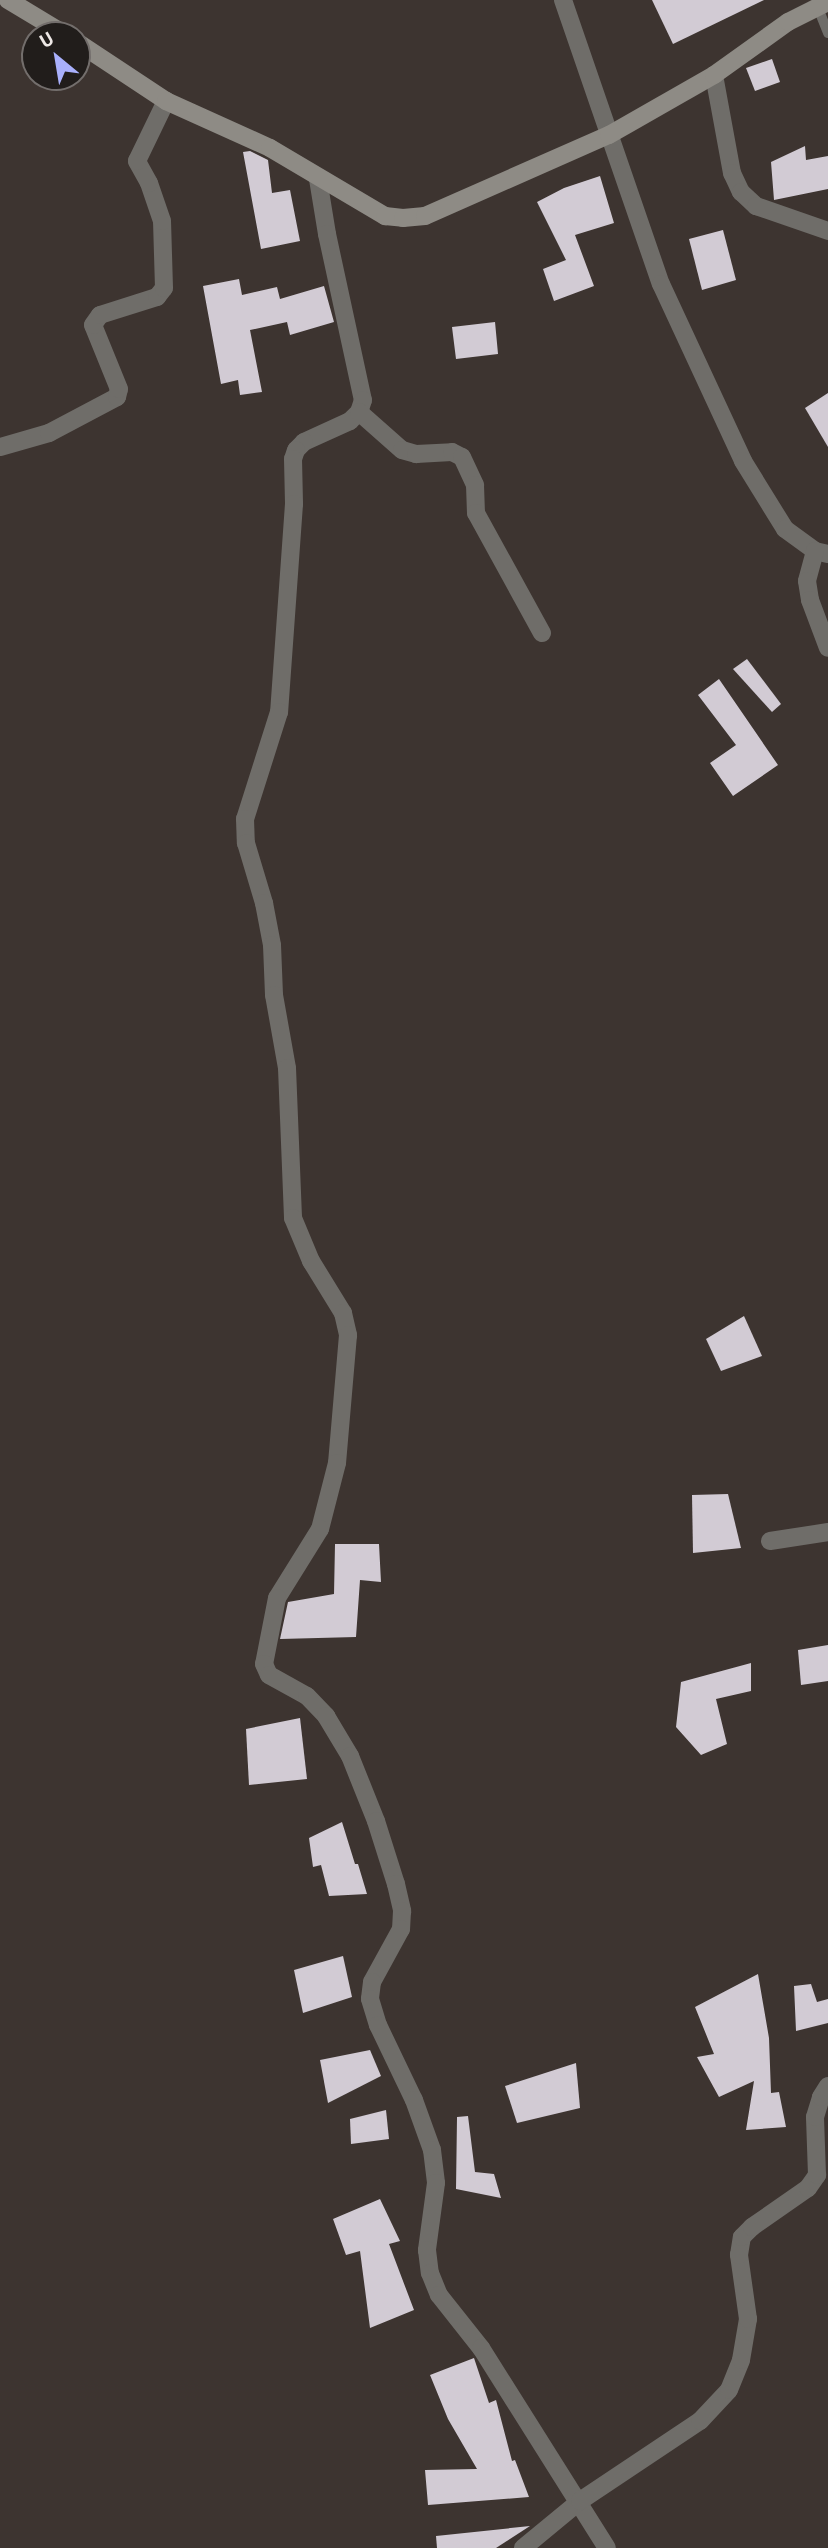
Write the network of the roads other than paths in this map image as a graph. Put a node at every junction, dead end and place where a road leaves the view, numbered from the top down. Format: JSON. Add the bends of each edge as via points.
{"nodes":[{"id":1,"x":8,"y":0,"type":"edge"},
{"id":2,"x":563,"y":0,"type":"edge"},
{"id":3,"x":823,"y":5,"type":"edge"},
{"id":4,"x":43,"y":21,"type":"edge"},
{"id":5,"x":828,"y":33,"type":"edge"},
{"id":6,"x":91,"y":51,"type":"edge"},
{"id":7,"x":714,"y":75,"type":"junction"},
{"id":8,"x":166,"y":100,"type":"junction"},
{"id":9,"x":609,"y":135,"type":"junction"},
{"id":10,"x":318,"y":179,"type":"junction"},
{"id":11,"x":828,"y":231,"type":"edge"},
{"id":12,"x":359,"y":412,"type":"junction"},
{"id":13,"x":0,"y":447,"type":"edge"},
{"id":14,"x":821,"y":552,"type":"edge"},
{"id":15,"x":542,"y":633,"type":"dead end"},
{"id":16,"x":828,"y":648,"type":"edge"},
{"id":17,"x":828,"y":1532,"type":"edge"},
{"id":18,"x":770,"y":1541,"type":"dead end"},
{"id":19,"x":828,"y":2086,"type":"edge"},
{"id":20,"x":580,"y":2501,"type":"junction"},
{"id":21,"x":523,"y":2548,"type":"edge"},
{"id":22,"x":607,"y":2548,"type":"edge"}],
"edges":[{"from":1,"to":4,"type":"street"},
{"from":2,"to":9,"type":"street"},
{"from":3,"to":5,"type":"lane"},
{"from":3,"to":7,"type":"street","via":[[788,22]]},
{"from":6,"to":8,"type":"street"},
{"from":7,"to":9,"type":"street"},
{"from":7,"to":11,"type":"street","via":[[732,173],[741,192],[756,206]]},
{"from":8,"to":10,"type":"street","via":[[270,148]]},
{"from":8,"to":13,"type":"street","via":[[137,161],[162,221],[164,288],[157,297],[100,315],[93,325],[119,389],[117,397],[49,433]]},
{"from":9,"to":10,"type":"street","via":[[425,216],[385,216]]},
{"from":9,"to":14,"type":"street","via":[[662,284],[743,461],[785,528]]},
{"from":10,"to":12,"type":"street","via":[[363,400]]},
{"from":12,"to":15,"type":"street","via":[[402,450],[453,452],[462,457],[475,485],[476,513]]},
{"from":12,"to":20,"type":"street","via":[[350,421],[304,442],[293,459],[279,712],[245,818],[246,843],[272,945],[274,995],[287,1068],[293,1218],[311,1261],[343,1313],[348,1335],[337,1464],[320,1529],[277,1598],[264,1664],[269,1675],[307,1696],[326,1716],[350,1756],[396,1884],[401,1929],[372,1982],[370,1999],[432,2150],[436,2183],[427,2250],[430,2273],[439,2295],[481,2348]]},
{"from":14,"to":16,"type":"street","via":[[807,580]]},
{"from":17,"to":18,"type":"street"},
{"from":19,"to":20,"type":"street","via":[[815,2116],[817,2175],[808,2188],[742,2238],[739,2255],[748,2319],[741,2360],[729,2390],[700,2421]]},
{"from":20,"to":21,"type":"street"},
{"from":20,"to":22,"type":"street"}]}
